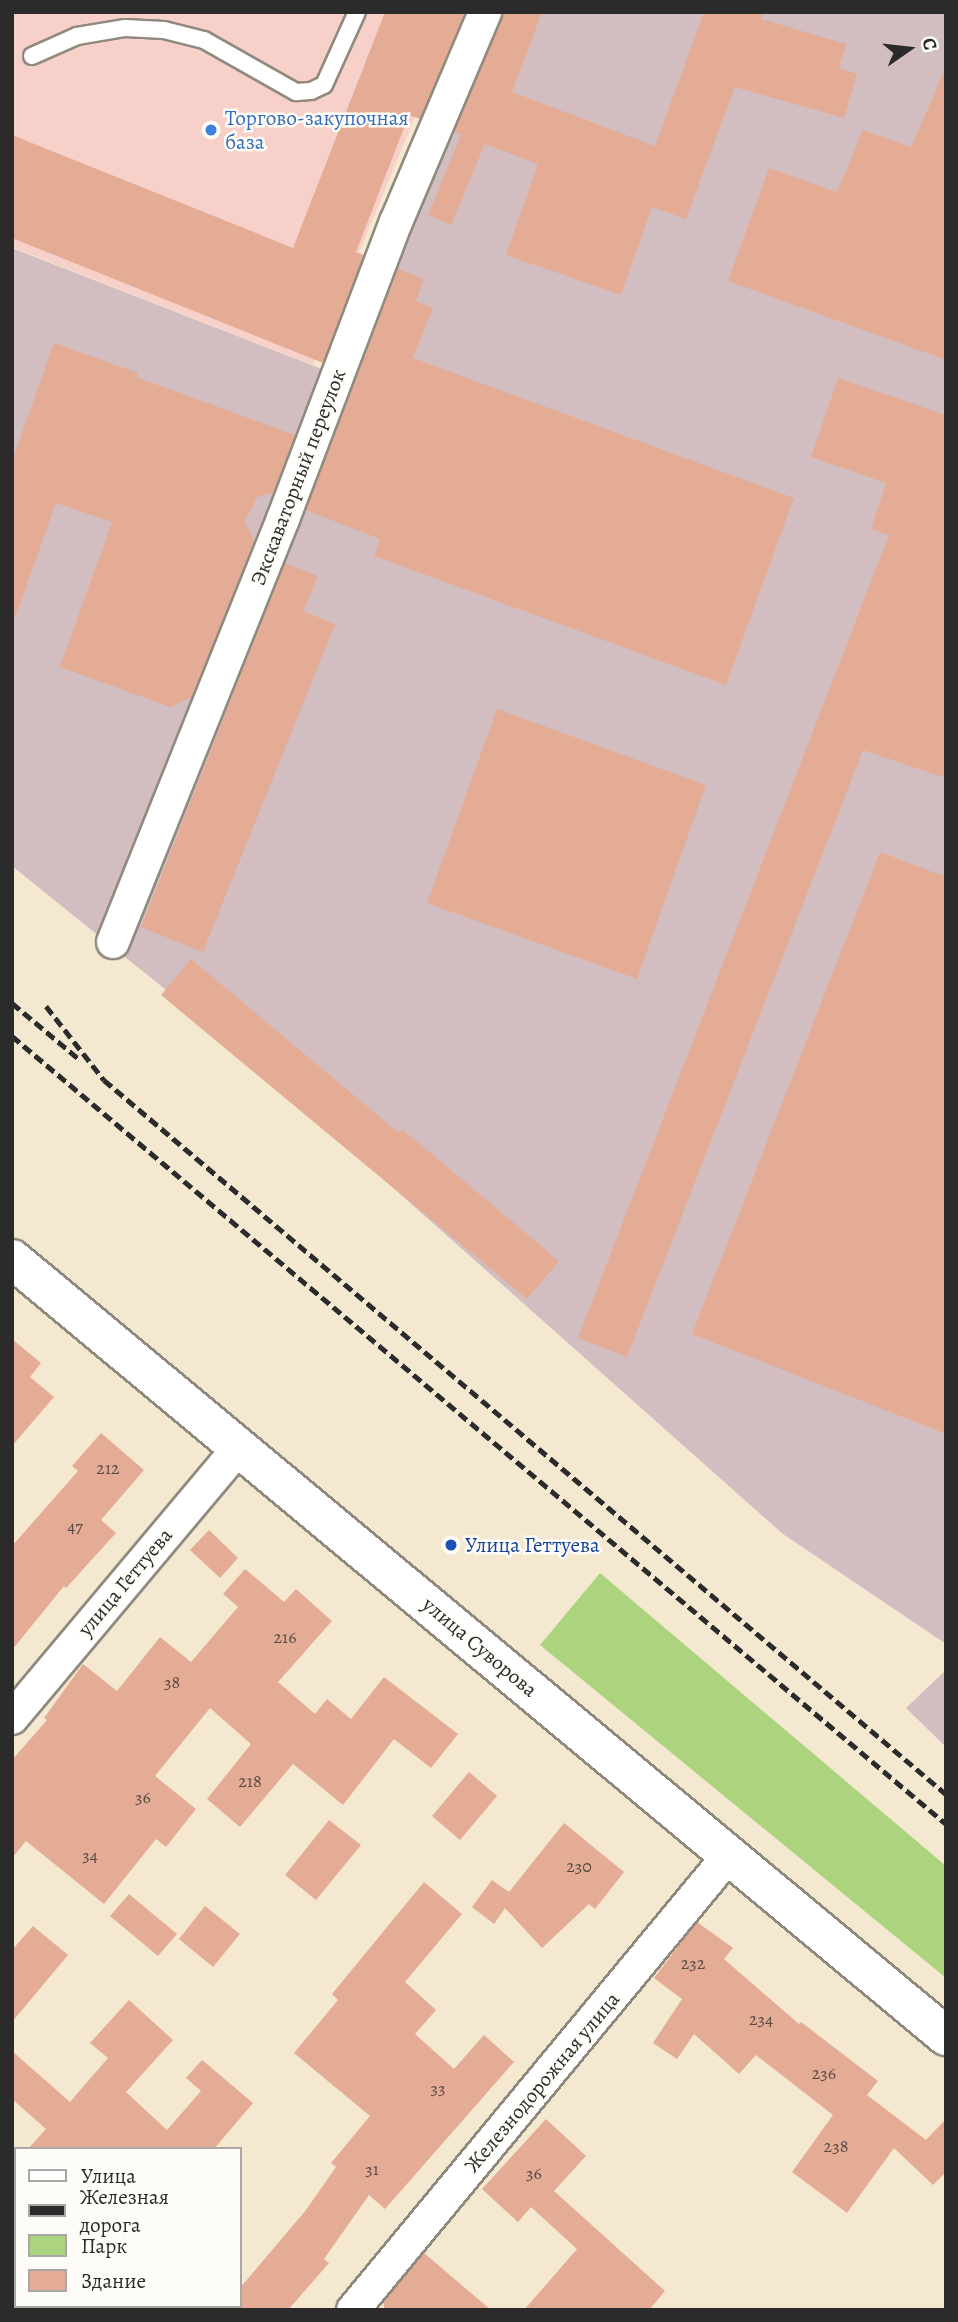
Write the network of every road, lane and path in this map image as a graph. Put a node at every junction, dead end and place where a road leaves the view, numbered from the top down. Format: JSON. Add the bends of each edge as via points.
{"nodes":[{"id":1,"x":356,"y":12,"type":"edge"},
{"id":2,"x":485,"y":12,"type":"edge"},
{"id":3,"x":33,"y":56,"type":"dead end"},
{"id":4,"x":113,"y":942,"type":"dead end"},
{"id":5,"x":12,"y":1259,"type":"edge"},
{"id":6,"x":239,"y":1447,"type":"junction"},
{"id":7,"x":12,"y":1718,"type":"edge"},
{"id":8,"x":730,"y":1854,"type":"junction"},
{"id":9,"x":946,"y":2036,"type":"edge"},
{"id":10,"x":354,"y":2310,"type":"edge"}],
"edges":[{"from":1,"to":3,"type":"lane","via":[[324,85],[311,92],[296,92],[204,40],[164,30],[125,28],[77,36]]},
{"from":2,"to":4,"type":"street","name":"Экскаваторный переулок","via":[[396,222]]},
{"from":5,"to":6,"type":"street","name":"улица Суворова"},
{"from":6,"to":7,"type":"street","name":"улица Геттуева"},
{"from":6,"to":8,"type":"street","name":"улица Суворова"},
{"from":8,"to":9,"type":"street","name":"улица Суворова"},
{"from":8,"to":10,"type":"street","name":"Железнодорожная улица"}]}
